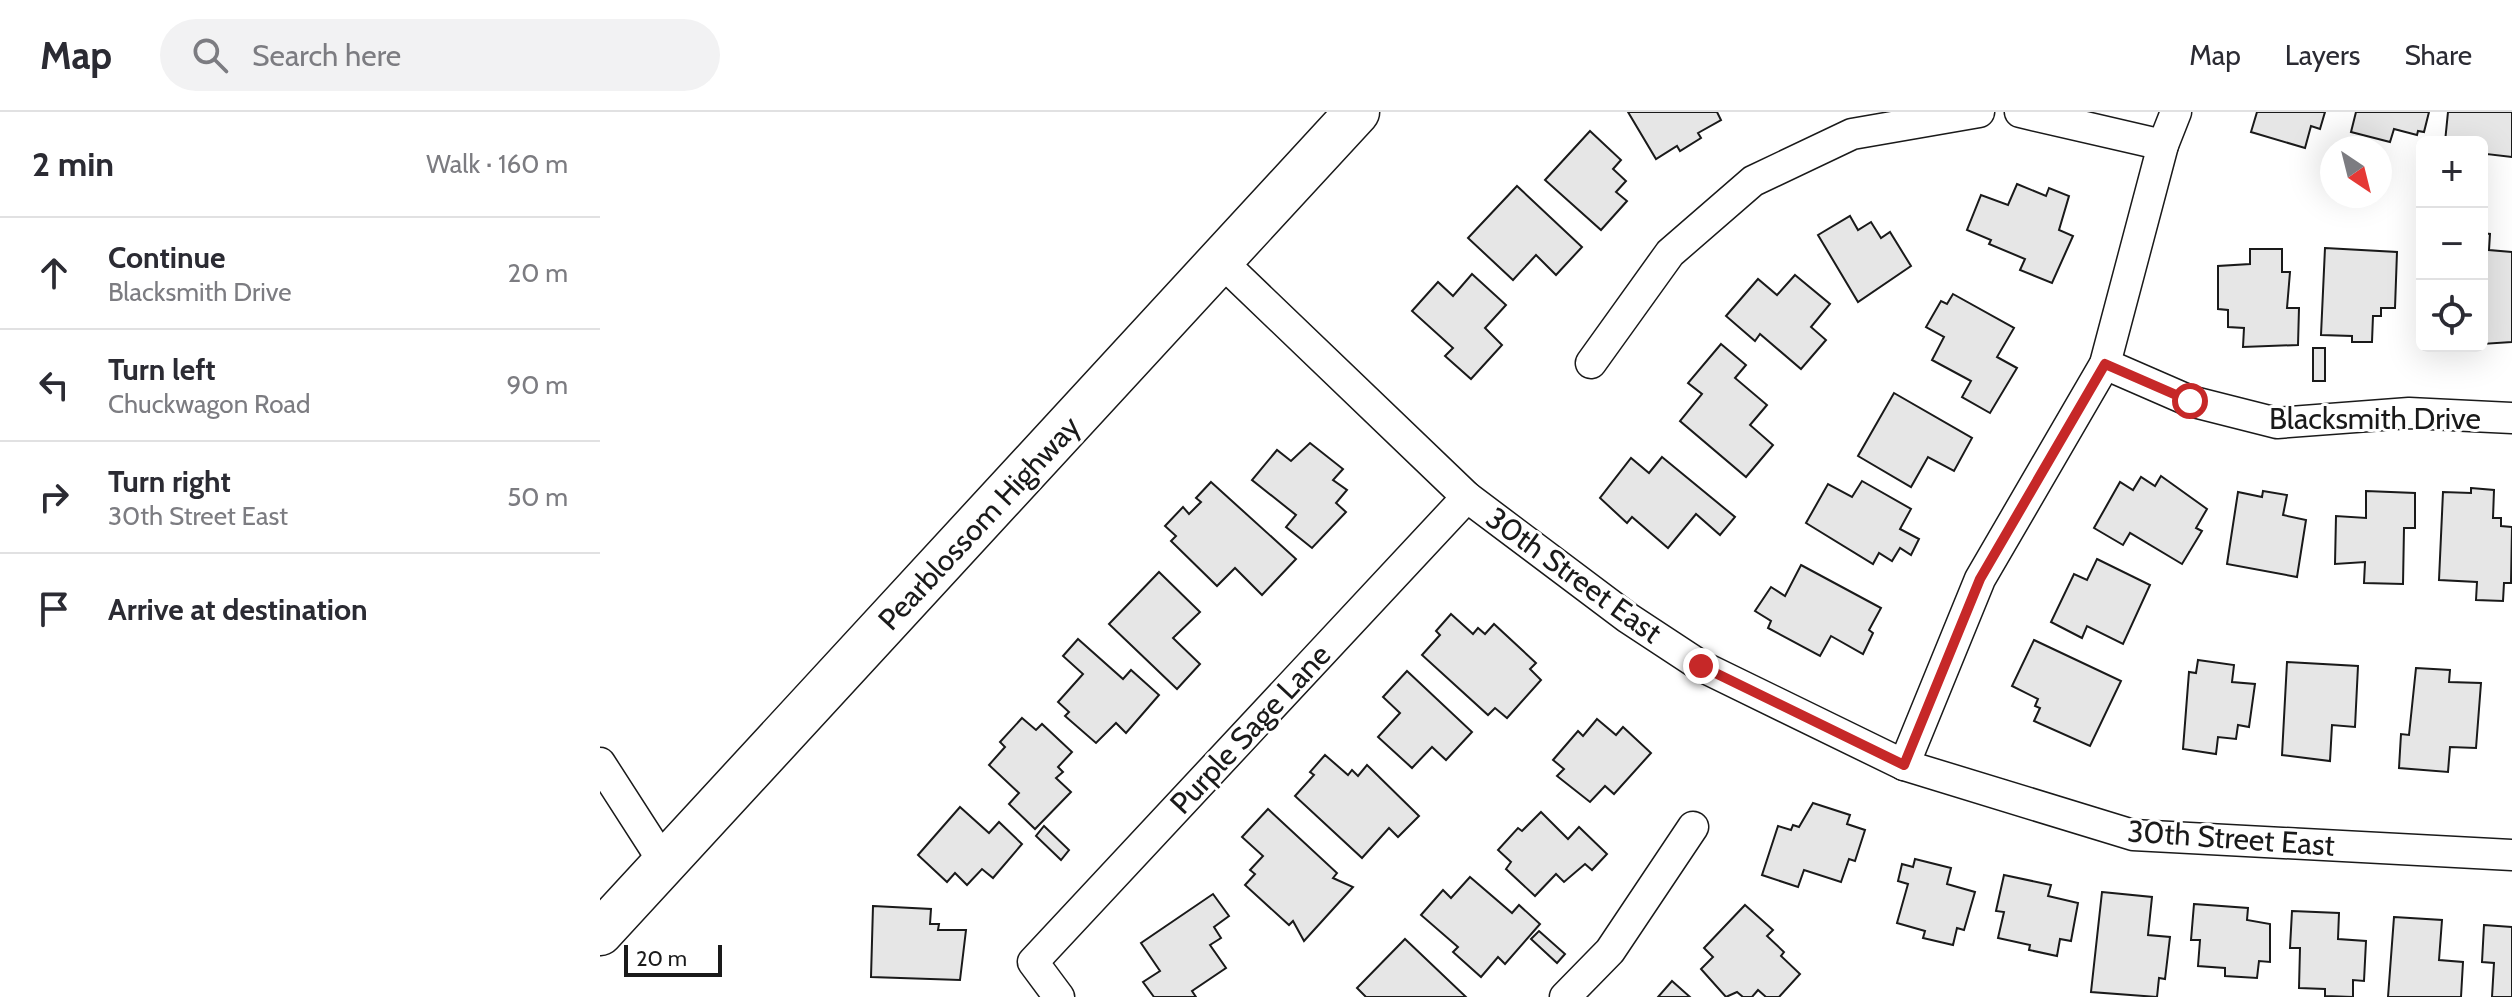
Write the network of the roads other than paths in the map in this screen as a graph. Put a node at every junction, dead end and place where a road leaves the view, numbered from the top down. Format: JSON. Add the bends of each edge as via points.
{"nodes":[{"id":1,"x":1357,"y":112,"type":"edge"},
{"id":2,"x":1979,"y":112,"type":"edge"},
{"id":3,"x":2020,"y":112,"type":"edge"},
{"id":4,"x":2176,"y":112,"type":"edge"},
{"id":5,"x":2163,"y":145,"type":"junction"},
{"id":6,"x":1221,"y":261,"type":"junction"},
{"id":7,"x":1591,"y":363,"type":"dead end"},
{"id":8,"x":2105,"y":364,"type":"junction"},
{"id":9,"x":2512,"y":418,"type":"edge"},
{"id":10,"x":1467,"y":497,"type":"junction"},
{"id":11,"x":600,"y":763,"type":"edge"},
{"id":12,"x":1904,"y":765,"type":"junction"},
{"id":13,"x":1693,"y":827,"type":"dead end"},
{"id":14,"x":2512,"y":855,"type":"edge"},
{"id":15,"x":665,"y":864,"type":"junction"},
{"id":16,"x":600,"y":933,"type":"edge"},
{"id":17,"x":1059,"y":997,"type":"edge"},
{"id":18,"x":1565,"y":997,"type":"edge"}],
"edges":[{"from":1,"to":6,"type":"main road","name":"Pearblossom Highway"},
{"from":2,"to":7,"type":"street","via":[[1852,134],[1753,181],[1670,253]]},
{"from":3,"to":5,"type":"street"},
{"from":4,"to":5,"type":"street"},
{"from":5,"to":8,"type":"street"},
{"from":6,"to":10,"type":"street","name":"30th Street East"},
{"from":6,"to":15,"type":"main road","name":"Pearblossom Highway"},
{"from":8,"to":9,"type":"street","name":"Blacksmith Drive","via":[[2190,401],[2277,423],[2409,413]]},
{"from":8,"to":12,"type":"street","via":[[1980,579]]},
{"from":10,"to":12,"type":"street","name":"30th Street East","via":[[1701,666]]},
{"from":10,"to":17,"type":"street","name":"Purple Sage Lane","via":[[1033,962]]},
{"from":11,"to":15,"type":"street"},
{"from":12,"to":14,"type":"street","name":"30th Street East","via":[[2133,835]]},
{"from":13,"to":18,"type":"street","via":[[1610,951]]},
{"from":15,"to":16,"type":"main road","name":"Pearblossom Highway"}]}
